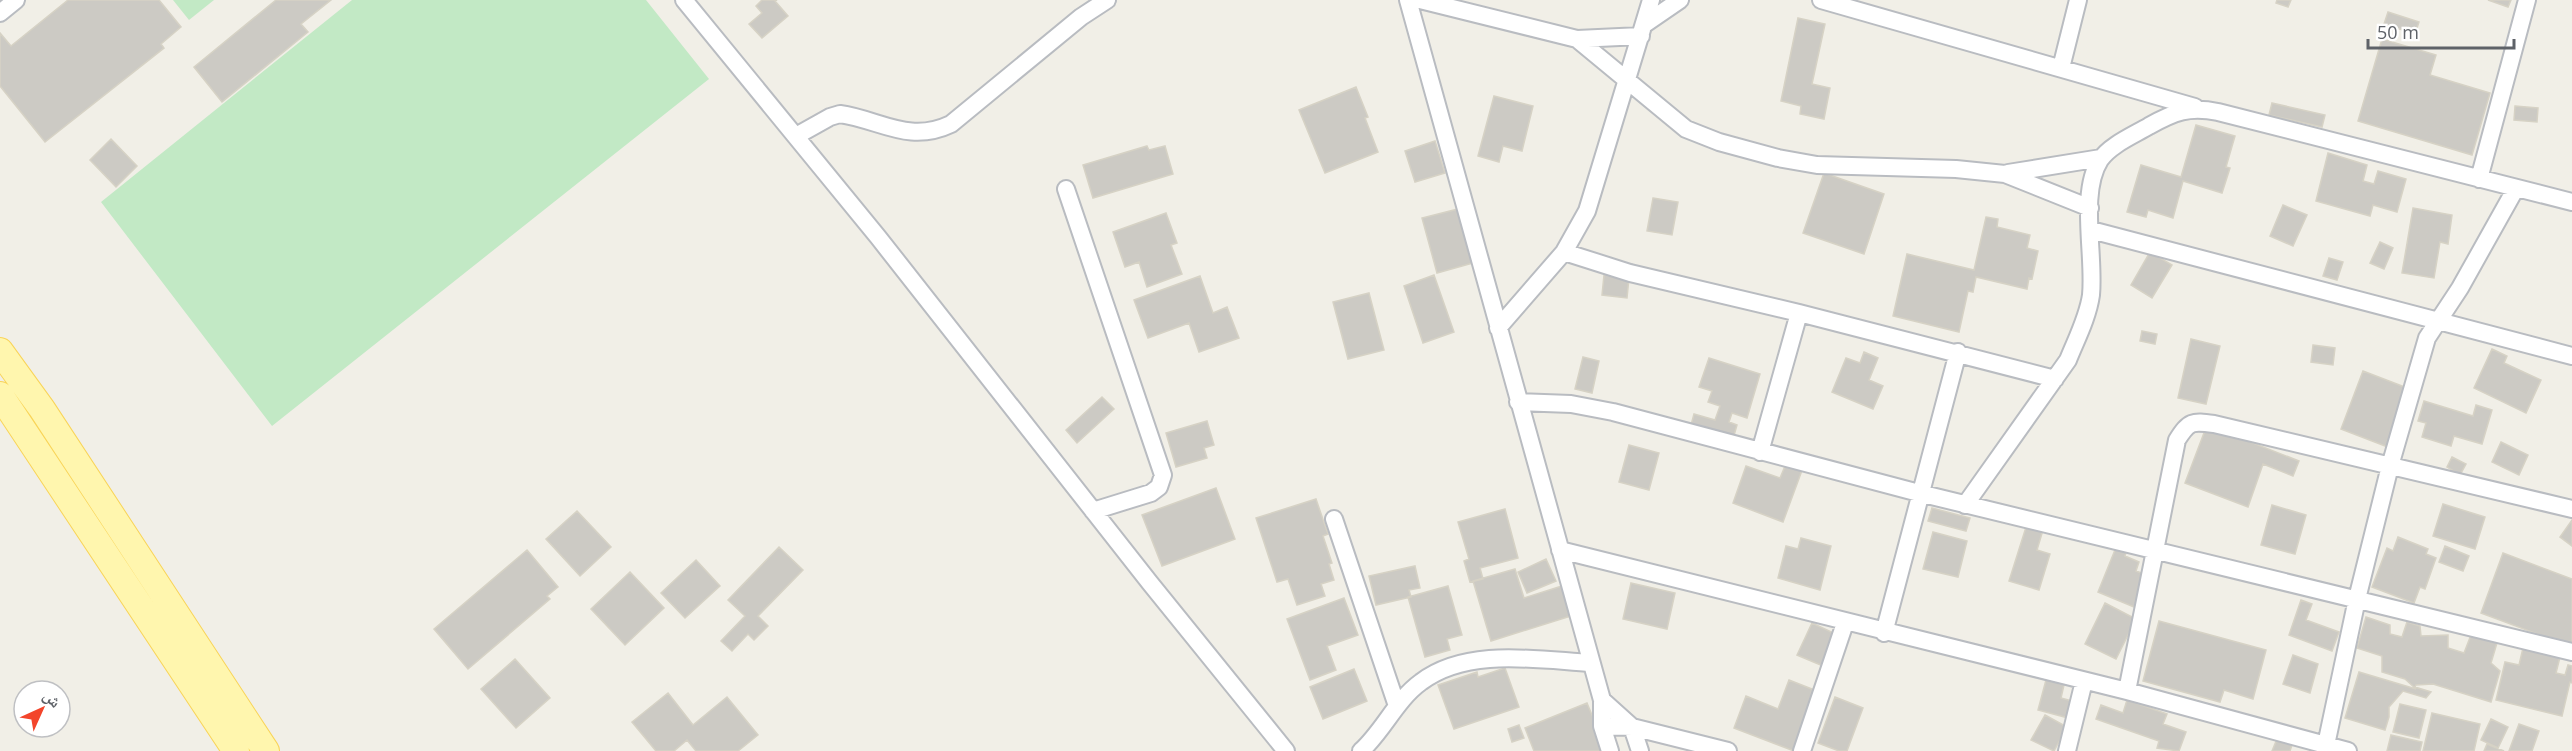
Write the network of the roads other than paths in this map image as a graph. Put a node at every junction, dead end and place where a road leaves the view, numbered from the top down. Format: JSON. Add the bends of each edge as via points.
{"nodes":[{"id":1,"x":16,"y":0,"type":"edge"},
{"id":2,"x":684,"y":0,"type":"edge"},
{"id":3,"x":1107,"y":0,"type":"edge"},
{"id":4,"x":1408,"y":0,"type":"edge"},
{"id":5,"x":1420,"y":0,"type":"edge"},
{"id":6,"x":1651,"y":0,"type":"edge"},
{"id":7,"x":1680,"y":0,"type":"edge"},
{"id":8,"x":1821,"y":0,"type":"edge"},
{"id":9,"x":2078,"y":0,"type":"edge"},
{"id":10,"x":2527,"y":0,"type":"edge"},
{"id":11,"x":0,"y":13,"type":"edge"},
{"id":12,"x":1643,"y":30,"type":"junction"},
{"id":13,"x":1577,"y":39,"type":"junction"},
{"id":14,"x":2061,"y":68,"type":"junction"},
{"id":15,"x":1627,"y":83,"type":"junction"},
{"id":16,"x":2198,"y":108,"type":"junction"},
{"id":17,"x":796,"y":136,"type":"junction"},
{"id":18,"x":2101,"y":158,"type":"junction"},
{"id":19,"x":2005,"y":174,"type":"junction"},
{"id":20,"x":2479,"y":179,"type":"junction"},
{"id":21,"x":2516,"y":188,"type":"junction"},
{"id":22,"x":1066,"y":189,"type":"dead end"},
{"id":23,"x":2572,"y":202,"type":"edge"},
{"id":24,"x":2090,"y":208,"type":"junction"},
{"id":25,"x":2091,"y":230,"type":"junction"},
{"id":26,"x":1564,"y":252,"type":"junction"},
{"id":27,"x":1799,"y":313,"type":"junction"},
{"id":28,"x":2436,"y":321,"type":"junction"},
{"id":29,"x":1498,"y":328,"type":"junction"},
{"id":30,"x":0,"y":351,"type":"edge"},
{"id":31,"x":1958,"y":352,"type":"junction"},
{"id":32,"x":2572,"y":356,"type":"edge"},
{"id":33,"x":2055,"y":379,"type":"junction"},
{"id":34,"x":0,"y":395,"type":"edge"},
{"id":35,"x":1518,"y":402,"type":"junction"},
{"id":36,"x":1761,"y":452,"type":"junction"},
{"id":37,"x":2390,"y":466,"type":"junction"},
{"id":38,"x":1919,"y":493,"type":"junction"},
{"id":39,"x":1965,"y":505,"type":"junction"},
{"id":40,"x":2572,"y":509,"type":"edge"},
{"id":41,"x":1093,"y":511,"type":"junction"},
{"id":42,"x":1334,"y":519,"type":"dead end"},
{"id":43,"x":1560,"y":550,"type":"junction"},
{"id":44,"x":2154,"y":551,"type":"junction"},
{"id":45,"x":2357,"y":599,"type":"junction"},
{"id":46,"x":1845,"y":623,"type":"junction"},
{"id":47,"x":1884,"y":633,"type":"junction"},
{"id":48,"x":2572,"y":652,"type":"edge"},
{"id":49,"x":1591,"y":663,"type":"junction"},
{"id":50,"x":2084,"y":681,"type":"junction"},
{"id":51,"x":2127,"y":692,"type":"junction"},
{"id":52,"x":1602,"y":700,"type":"junction"},
{"id":53,"x":1397,"y":706,"type":"junction"},
{"id":54,"x":1602,"y":726,"type":"junction"},
{"id":55,"x":1632,"y":727,"type":"junction"},
{"id":56,"x":2338,"y":749,"type":"edge"},
{"id":57,"x":236,"y":751,"type":"edge"},
{"id":58,"x":266,"y":751,"type":"edge"},
{"id":59,"x":1286,"y":751,"type":"edge"},
{"id":60,"x":1361,"y":751,"type":"edge"},
{"id":61,"x":1610,"y":751,"type":"edge"},
{"id":62,"x":1640,"y":751,"type":"edge"},
{"id":63,"x":1728,"y":751,"type":"edge"},
{"id":64,"x":1802,"y":751,"type":"edge"},
{"id":65,"x":2067,"y":751,"type":"edge"}],
"edges":[{"from":1,"to":11,"type":"street"},
{"from":2,"to":17,"type":"street"},
{"from":3,"to":17,"type":"street","via":[[951,124],[934,132],[914,133],[840,114]]},
{"from":4,"to":29,"type":"street"},
{"from":5,"to":13,"type":"street"},
{"from":6,"to":12,"type":"street"},
{"from":7,"to":12,"type":"street"},
{"from":8,"to":14,"type":"street"},
{"from":9,"to":14,"type":"street"},
{"from":10,"to":20,"type":"street"},
{"from":12,"to":13,"type":"street"},
{"from":12,"to":15,"type":"street"},
{"from":13,"to":15,"type":"street"},
{"from":14,"to":16,"type":"street"},
{"from":15,"to":19,"type":"street","via":[[1686,129],[1778,158],[1817,165]]},
{"from":15,"to":26,"type":"street","via":[[1587,211]]},
{"from":16,"to":18,"type":"street","via":[[2162,119]]},
{"from":16,"to":20,"type":"street"},
{"from":17,"to":41,"type":"street"},
{"from":18,"to":19,"type":"street"},
{"from":18,"to":24,"type":"street","via":[[2090,192]]},
{"from":19,"to":24,"type":"street"},
{"from":20,"to":21,"type":"street"},
{"from":21,"to":23,"type":"street"},
{"from":21,"to":28,"type":"street","via":[[2460,288]]},
{"from":22,"to":41,"type":"street","via":[[1163,474],[1159,487],[1151,493]]},
{"from":24,"to":25,"type":"street"},
{"from":25,"to":28,"type":"street"},
{"from":25,"to":33,"type":"street","via":[[2090,297],[2068,360]]},
{"from":26,"to":27,"type":"street","via":[[1630,273]]},
{"from":26,"to":29,"type":"street"},
{"from":27,"to":31,"type":"street"},
{"from":27,"to":36,"type":"street"},
{"from":28,"to":32,"type":"street"},
{"from":28,"to":37,"type":"street","via":[[2427,338]]},
{"from":29,"to":35,"type":"street"},
{"from":30,"to":58,"type":"main road","via":[[42,408]]},
{"from":31,"to":33,"type":"street"},
{"from":31,"to":38,"type":"street"},
{"from":33,"to":39,"type":"street"},
{"from":34,"to":57,"type":"main road"},
{"from":35,"to":36,"type":"street","via":[[1571,404],[1613,412]]},
{"from":35,"to":43,"type":"street"},
{"from":36,"to":38,"type":"street"},
{"from":37,"to":40,"type":"street"},
{"from":37,"to":44,"type":"street","via":[[2195,422],[2185,427],[2176,440]]},
{"from":37,"to":45,"type":"street"},
{"from":38,"to":39,"type":"street"},
{"from":38,"to":47,"type":"street"},
{"from":39,"to":44,"type":"street"},
{"from":41,"to":59,"type":"street"},
{"from":42,"to":53,"type":"street"},
{"from":43,"to":46,"type":"street"},
{"from":43,"to":49,"type":"street"},
{"from":44,"to":45,"type":"street"},
{"from":44,"to":51,"type":"street"},
{"from":45,"to":48,"type":"street"},
{"from":45,"to":56,"type":"street"},
{"from":46,"to":47,"type":"street"},
{"from":46,"to":64,"type":"street"},
{"from":47,"to":50,"type":"street"},
{"from":49,"to":52,"type":"street"},
{"from":49,"to":53,"type":"street","via":[[1490,657],[1422,681]]},
{"from":50,"to":51,"type":"street"},
{"from":50,"to":65,"type":"street"},
{"from":51,"to":56,"type":"street"},
{"from":52,"to":54,"type":"street"},
{"from":52,"to":55,"type":"street"},
{"from":53,"to":60,"type":"street","via":[[1377,736]]},
{"from":54,"to":55,"type":"street"},
{"from":54,"to":61,"type":"street"},
{"from":55,"to":62,"type":"street"},
{"from":55,"to":63,"type":"street"}]}
